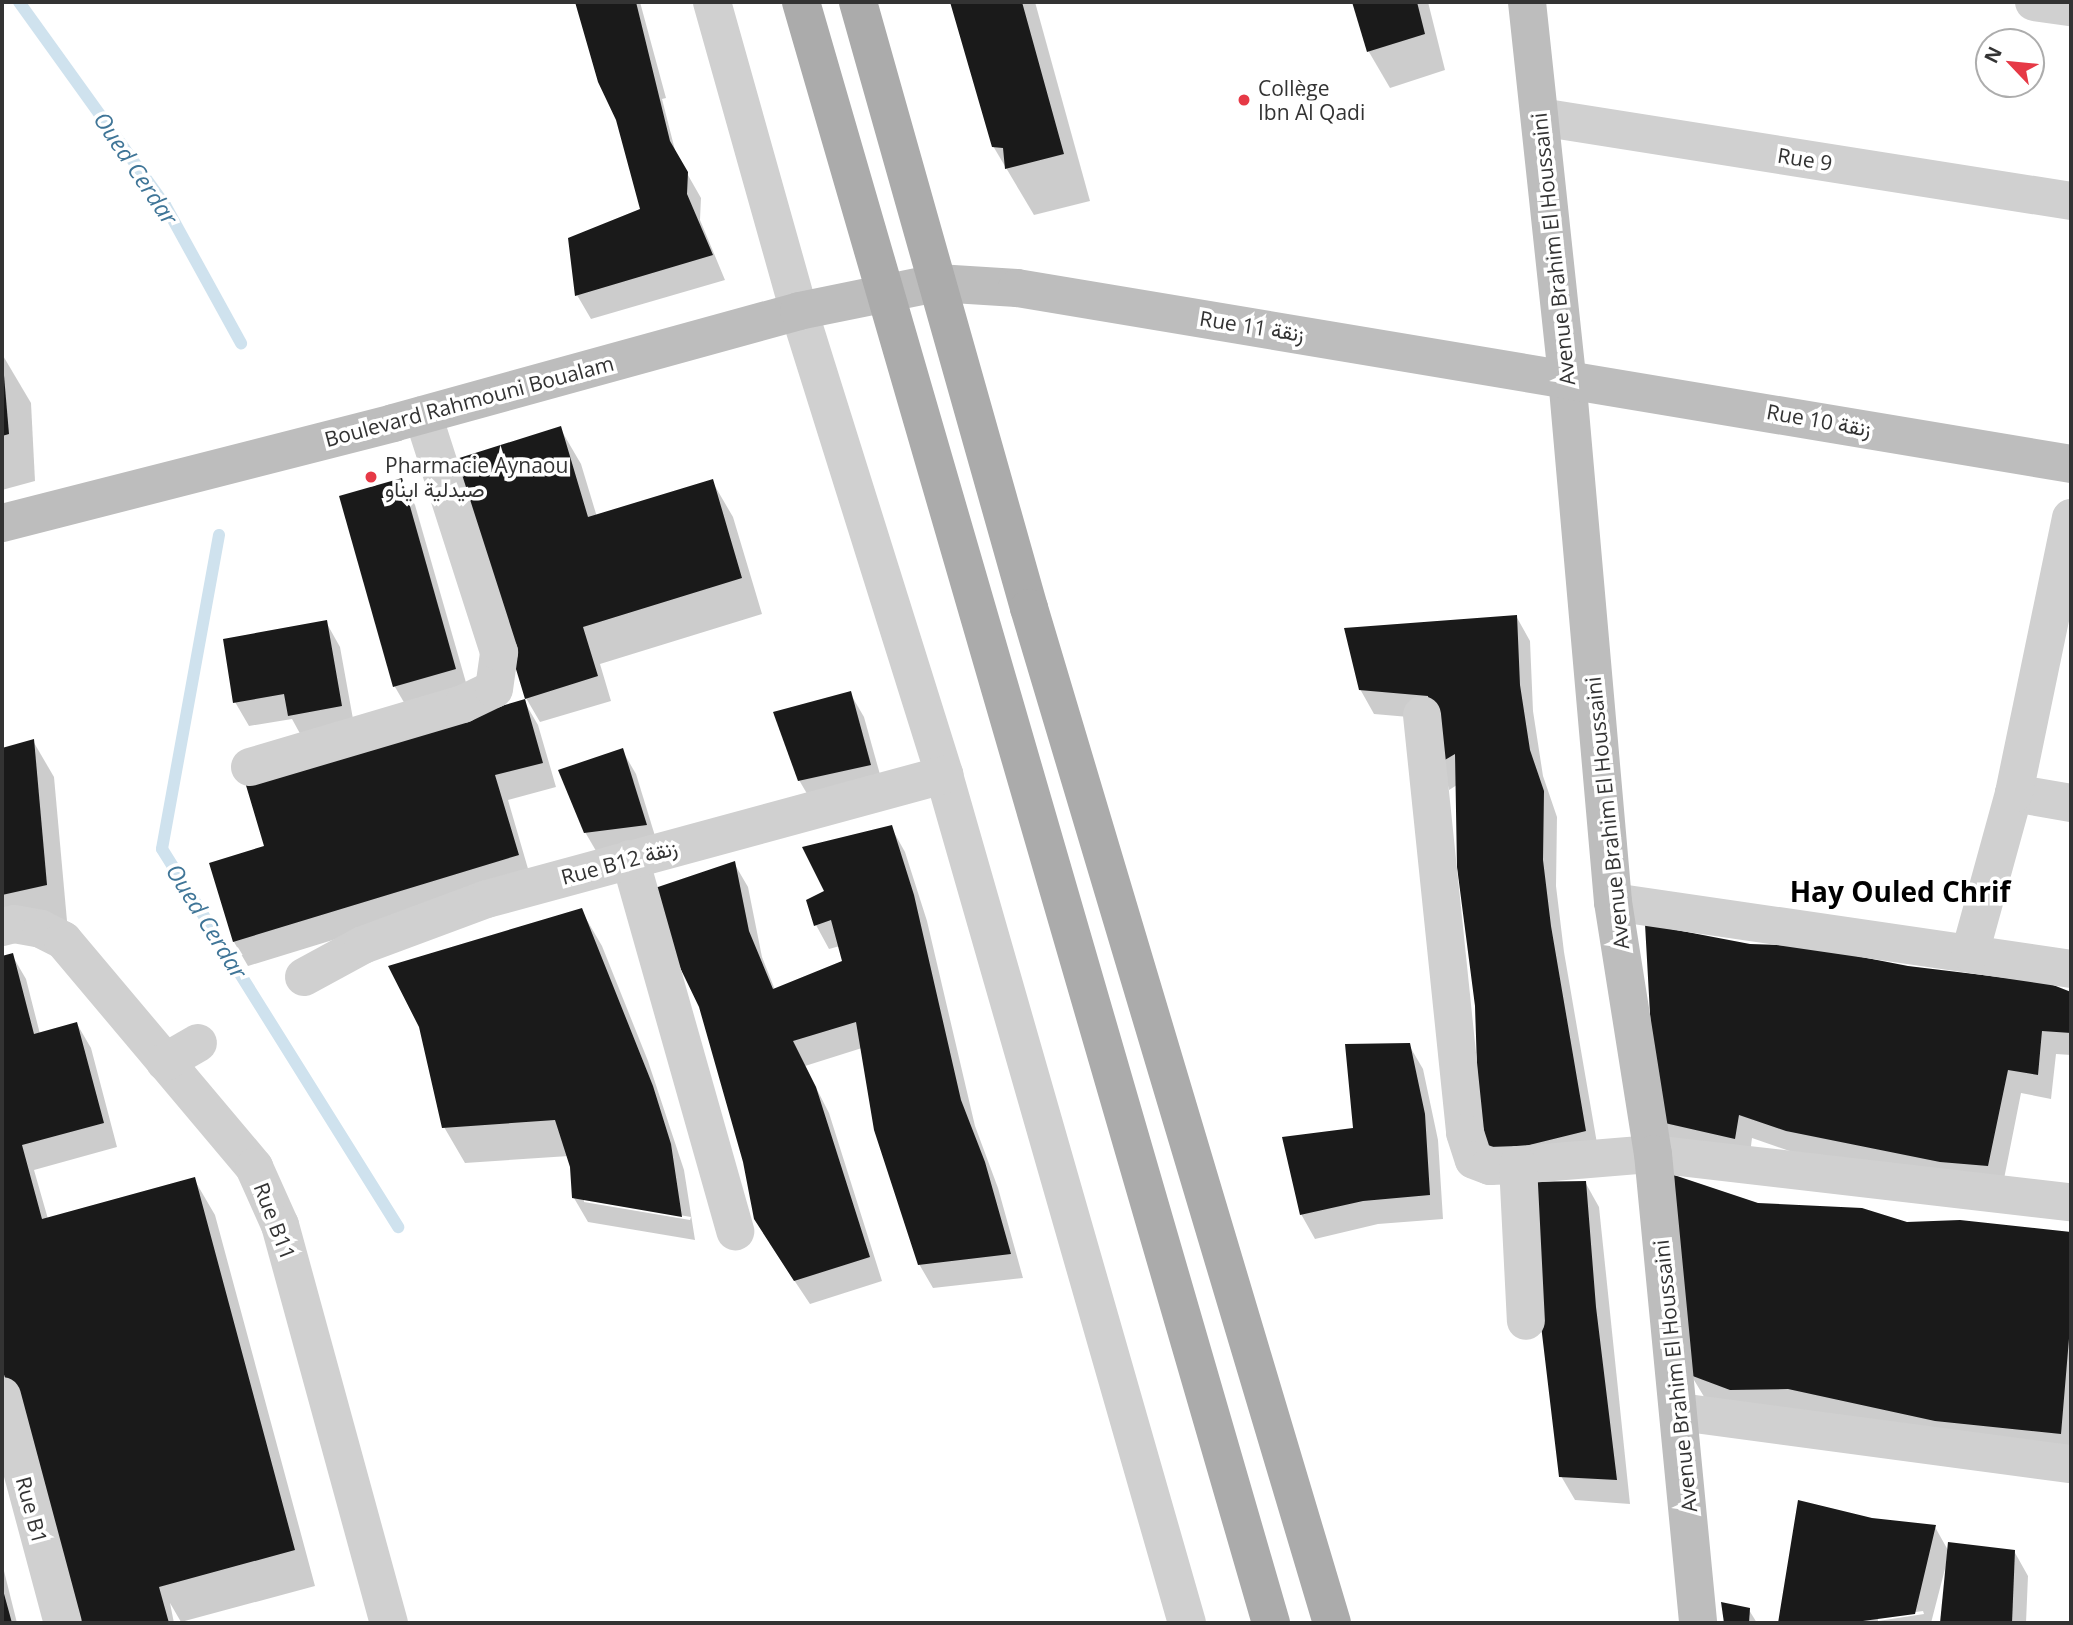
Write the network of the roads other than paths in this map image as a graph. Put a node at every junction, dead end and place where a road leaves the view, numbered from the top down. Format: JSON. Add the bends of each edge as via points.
{"nodes":[{"id":1,"x":712,"y":2,"type":"edge"},
{"id":2,"x":802,"y":2,"type":"edge"},
{"id":3,"x":858,"y":2,"type":"edge"},
{"id":4,"x":1527,"y":2,"type":"edge"},
{"id":5,"x":2034,"y":2,"type":"edge"},
{"id":6,"x":2071,"y":7,"type":"edge"},
{"id":7,"x":1539,"y":117,"type":"junction"},
{"id":8,"x":2071,"y":201,"type":"edge"},
{"id":9,"x":937,"y":283,"type":"junction"},
{"id":10,"x":885,"y":290,"type":"junction"},
{"id":11,"x":799,"y":311,"type":"junction"},
{"id":12,"x":1567,"y":377,"type":"junction"},
{"id":13,"x":422,"y":415,"type":"junction"},
{"id":14,"x":2071,"y":464,"type":"edge"},
{"id":15,"x":2071,"y":518,"type":"edge"},
{"id":16,"x":2,"y":523,"type":"edge"},
{"id":17,"x":2060,"y":628,"type":"edge"},
{"id":18,"x":1422,"y":715,"type":"dead end"},
{"id":19,"x":250,"y":767,"type":"dead end"},
{"id":20,"x":944,"y":775,"type":"junction"},
{"id":21,"x":2014,"y":793,"type":"junction"},
{"id":22,"x":2071,"y":803,"type":"edge"},
{"id":23,"x":631,"y":859,"type":"junction"},
{"id":24,"x":1613,"y":902,"type":"junction"},
{"id":25,"x":2,"y":927,"type":"edge"},
{"id":26,"x":1970,"y":953,"type":"junction"},
{"id":27,"x":2071,"y":969,"type":"edge"},
{"id":28,"x":304,"y":977,"type":"dead end"},
{"id":29,"x":198,"y":1043,"type":"dead end"},
{"id":30,"x":165,"y":1062,"type":"junction"},
{"id":31,"x":1653,"y":1154,"type":"junction"},
{"id":32,"x":1518,"y":1165,"type":"junction"},
{"id":33,"x":2071,"y":1202,"type":"edge"},
{"id":34,"x":735,"y":1231,"type":"dead end"},
{"id":35,"x":1526,"y":1321,"type":"dead end"},
{"id":36,"x":2,"y":1396,"type":"edge"},
{"id":37,"x":1680,"y":1412,"type":"junction"},
{"id":38,"x":2071,"y":1464,"type":"edge"},
{"id":39,"x":63,"y":1623,"type":"edge"},
{"id":40,"x":389,"y":1623,"type":"edge"},
{"id":41,"x":1187,"y":1623,"type":"edge"},
{"id":42,"x":1270,"y":1623,"type":"edge"},
{"id":43,"x":1332,"y":1623,"type":"edge"},
{"id":44,"x":1699,"y":1623,"type":"edge"}],
"edges":[{"from":1,"to":11,"type":"street"},
{"from":2,"to":10,"type":"main road"},
{"from":3,"to":9,"type":"main road"},
{"from":4,"to":7,"type":"street","name":"Avenue Brahim El Houssaini"},
{"from":5,"to":6,"type":"street"},
{"from":7,"to":8,"type":"street","name":"Rue 9"},
{"from":7,"to":12,"type":"street","name":"Avenue Brahim El Houssaini"},
{"from":9,"to":10,"type":"street","name":"Boulevard Rahmouni Boualam"},
{"from":9,"to":12,"type":"street","name":"Rue 11 زنقة","via":[[978,282]]},
{"from":9,"to":43,"type":"main road","via":[[1037,635]]},
{"from":10,"to":11,"type":"street","name":"Boulevard Rahmouni Boualam"},
{"from":10,"to":42,"type":"main road"},
{"from":11,"to":13,"type":"street","name":"Boulevard Rahmouni Boualam"},
{"from":11,"to":20,"type":"street"},
{"from":12,"to":14,"type":"street","name":"Rue 10 زنقة"},
{"from":12,"to":24,"type":"street","name":"Avenue Brahim El Houssaini"},
{"from":13,"to":16,"type":"street","name":"Boulevard Rahmouni Boualam"},
{"from":13,"to":19,"type":"street","via":[[499,652],[494,690],[463,704]]},
{"from":15,"to":17,"type":"street"},
{"from":17,"to":21,"type":"street"},
{"from":18,"to":32,"type":"street","via":[[1469,1152],[1481,1164]]},
{"from":20,"to":23,"type":"street","name":"Rue B12 زنقة"},
{"from":20,"to":41,"type":"street"},
{"from":21,"to":22,"type":"street"},
{"from":21,"to":26,"type":"street"},
{"from":23,"to":28,"type":"street","name":"Rue B12 زنقة","via":[[487,899],[363,945]]},
{"from":23,"to":34,"type":"street"},
{"from":24,"to":26,"type":"street"},
{"from":24,"to":31,"type":"street","name":"Avenue Brahim El Houssaini"},
{"from":25,"to":30,"type":"street","name":"Rue B11","via":[[14,924],[41,929],[63,940]]},
{"from":26,"to":27,"type":"street"},
{"from":29,"to":30,"type":"street"},
{"from":30,"to":40,"type":"street","name":"Rue B11","via":[[254,1167],[281,1225]]},
{"from":31,"to":32,"type":"street"},
{"from":31,"to":33,"type":"street"},
{"from":31,"to":37,"type":"street","name":"Avenue Brahim El Houssaini"},
{"from":32,"to":35,"type":"street"},
{"from":36,"to":39,"type":"street","name":"Rue B1"},
{"from":37,"to":38,"type":"street"},
{"from":37,"to":44,"type":"street","name":"Avenue Brahim El Houssaini"}]}
